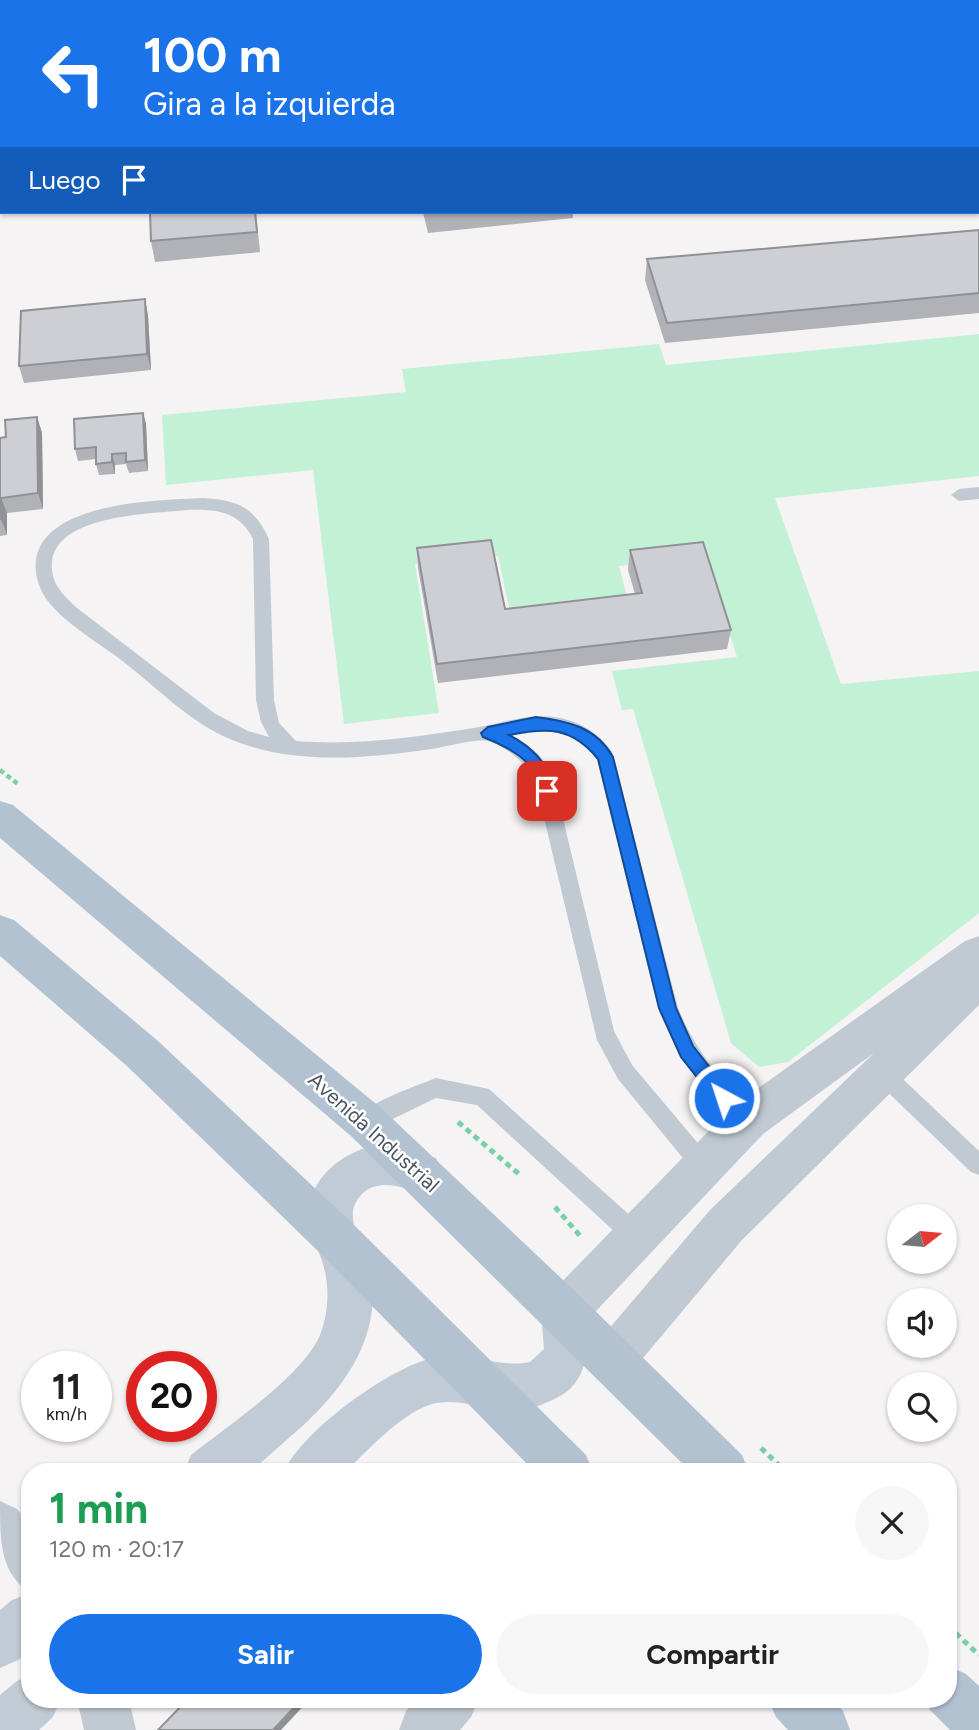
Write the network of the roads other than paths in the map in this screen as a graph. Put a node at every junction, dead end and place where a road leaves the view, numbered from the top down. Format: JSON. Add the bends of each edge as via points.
{"nodes":[{"id":1,"x":979,"y":493,"type":"edge"},
{"id":2,"x":959,"y":495,"type":"dead end"},
{"id":3,"x":488,"y":733,"type":"junction"},
{"id":4,"x":290,"y":746,"type":"junction"},
{"id":5,"x":0,"y":816,"type":"edge"},
{"id":6,"x":0,"y":932,"type":"edge"},
{"id":7,"x":979,"y":953,"type":"edge"},
{"id":8,"x":979,"y":978,"type":"edge"},
{"id":9,"x":882,"y":1073,"type":"junction"},
{"id":10,"x":748,"y":1120,"type":"junction"},
{"id":11,"x":366,"y":1122,"type":"junction"},
{"id":12,"x":979,"y":1165,"type":"edge"},
{"id":13,"x":704,"y":1167,"type":"junction"},
{"id":14,"x":421,"y":1172,"type":"junction"},
{"id":15,"x":636,"y":1236,"type":"junction"},
{"id":16,"x":335,"y":1237,"type":"junction"},
{"id":17,"x":565,"y":1312,"type":"junction"},
{"id":18,"x":612,"y":1360,"type":"junction"},
{"id":19,"x":478,"y":1381,"type":"junction"},
{"id":20,"x":219,"y":1463,"type":"edge"},
{"id":21,"x":318,"y":1463,"type":"edge"},
{"id":22,"x":560,"y":1463,"type":"edge"},
{"id":23,"x":716,"y":1463,"type":"edge"},
{"id":24,"x":0,"y":1526,"type":"edge"},
{"id":25,"x":21,"y":1555,"type":"edge"},
{"id":26,"x":21,"y":1625,"type":"edge"},
{"id":27,"x":0,"y":1642,"type":"edge"},
{"id":28,"x":957,"y":1701,"type":"edge"},
{"id":29,"x":24,"y":1708,"type":"edge"},
{"id":30,"x":105,"y":1708,"type":"edge"},
{"id":31,"x":445,"y":1708,"type":"edge"},
{"id":32,"x":803,"y":1708,"type":"edge"},
{"id":33,"x":979,"y":1722,"type":"edge"},
{"id":34,"x":0,"y":1729,"type":"edge"},
{"id":35,"x":110,"y":1730,"type":"edge"},
{"id":36,"x":425,"y":1730,"type":"edge"},
{"id":37,"x":824,"y":1730,"type":"edge"}],
"edges":[{"from":1,"to":2,"type":"lane"},
{"from":3,"to":4,"type":"lane","via":[[355,749]]},
{"from":3,"to":10,"type":"lane","via":[[551,723],[580,732],[606,757],[676,1030],[704,1076]]},
{"from":3,"to":13,"type":"lane","via":[[522,750],[543,773],[604,1033],[625,1072]]},
{"from":4,"to":4,"type":"lane","via":[[270,724],[267,710],[261,539],[249,517],[210,502],[92,517],[56,537],[43,559],[43,570],[46,583],[63,606],[228,730],[261,743]]},
{"from":5,"to":11,"type":"main road","name":"Avenida Industrial"},
{"from":6,"to":16,"type":"main road","via":[[143,1054]]},
{"from":7,"to":10,"type":"street"},
{"from":8,"to":9,"type":"street"},
{"from":9,"to":12,"type":"lane"},
{"from":9,"to":18,"type":"street","via":[[726,1225]]},
{"from":10,"to":13,"type":"street"},
{"from":11,"to":14,"type":"main road","name":"Avenida Industrial"},
{"from":11,"to":15,"type":"lane","via":[[436,1088],[482,1096]]},
{"from":13,"to":15,"type":"street"},
{"from":14,"to":16,"type":"main road","via":[[390,1164],[360,1170],[338,1191],[332,1214]]},
{"from":14,"to":17,"type":"main road","name":"Avenida Industrial"},
{"from":15,"to":17,"type":"street"},
{"from":16,"to":19,"type":"main road"},
{"from":16,"to":20,"type":"main road","via":[[351,1283],[348,1318],[338,1350],[319,1380]]},
{"from":17,"to":18,"type":"main road","name":"Avenida Industrial"},
{"from":17,"to":19,"type":"main road","via":[[567,1349],[562,1365],[548,1379],[530,1387],[507,1388]]},
{"from":18,"to":23,"type":"main road","name":"Avenida Industrial"},
{"from":19,"to":21,"type":"main road","via":[[447,1379],[421,1384],[391,1402]]},
{"from":19,"to":22,"type":"main road"},
{"from":24,"to":25,"type":"street"},
{"from":26,"to":27,"type":"main road"},
{"from":28,"to":33,"type":"main road"},
{"from":29,"to":34,"type":"main road"},
{"from":30,"to":35,"type":"street"},
{"from":31,"to":36,"type":"street"},
{"from":32,"to":37,"type":"main road"}]}
